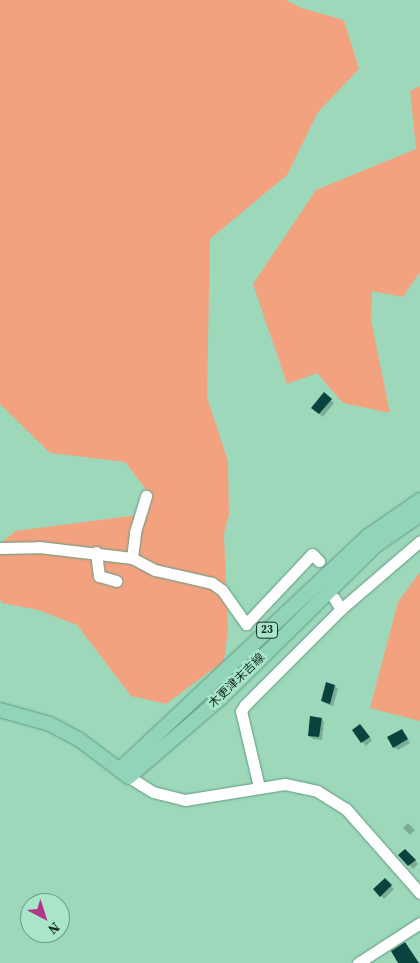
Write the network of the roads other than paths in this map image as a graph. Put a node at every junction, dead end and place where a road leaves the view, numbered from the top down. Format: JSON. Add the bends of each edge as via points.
{"nodes":[{"id":1,"x":146,"y":496,"type":"dead end"},
{"id":2,"x":420,"y":500,"type":"edge"},
{"id":3,"x":420,"y":515,"type":"edge"},
{"id":4,"x":420,"y":541,"type":"edge"},
{"id":5,"x":0,"y":548,"type":"edge"},
{"id":6,"x":96,"y":552,"type":"junction"},
{"id":7,"x":132,"y":558,"type":"junction"},
{"id":8,"x":319,"y":561,"type":"dead end"},
{"id":9,"x":116,"y":581,"type":"dead end"},
{"id":10,"x":334,"y":598,"type":"dead end"},
{"id":11,"x":341,"y":609,"type":"junction"},
{"id":12,"x":246,"y":624,"type":"junction"},
{"id":13,"x":255,"y":642,"type":"junction"},
{"id":14,"x":0,"y":710,"type":"edge"},
{"id":15,"x":125,"y":773,"type":"junction"},
{"id":16,"x":259,"y":787,"type":"junction"},
{"id":17,"x":420,"y":892,"type":"edge"},
{"id":18,"x":420,"y":923,"type":"edge"},
{"id":19,"x":358,"y":963,"type":"edge"}],
"edges":[{"from":1,"to":7,"type":"street","via":[[135,532]]},
{"from":2,"to":13,"type":"main road","name":"木更津末吉線","number":"23","via":[[368,536]]},
{"from":3,"to":15,"type":"main road","name":"木更津末吉線","number":"23","via":[[361,558],[222,697]]},
{"from":4,"to":11,"type":"street"},
{"from":5,"to":6,"type":"street","via":[[39,547]]},
{"from":6,"to":7,"type":"street"},
{"from":6,"to":9,"type":"street","via":[[99,576]]},
{"from":7,"to":12,"type":"street","via":[[156,570],[212,583],[222,590]]},
{"from":8,"to":12,"type":"street","via":[[312,554]]},
{"from":10,"to":11,"type":"street"},
{"from":11,"to":16,"type":"street","via":[[241,711]]},
{"from":12,"to":13,"type":"street"},
{"from":13,"to":15,"type":"main road","name":"木更津末吉線","number":"23"},
{"from":14,"to":15,"type":"main road","via":[[50,724],[80,740]]},
{"from":15,"to":16,"type":"street","via":[[153,792],[185,800]]},
{"from":16,"to":17,"type":"street","via":[[299,785],[332,799],[346,809]]},
{"from":18,"to":19,"type":"street"}]}
